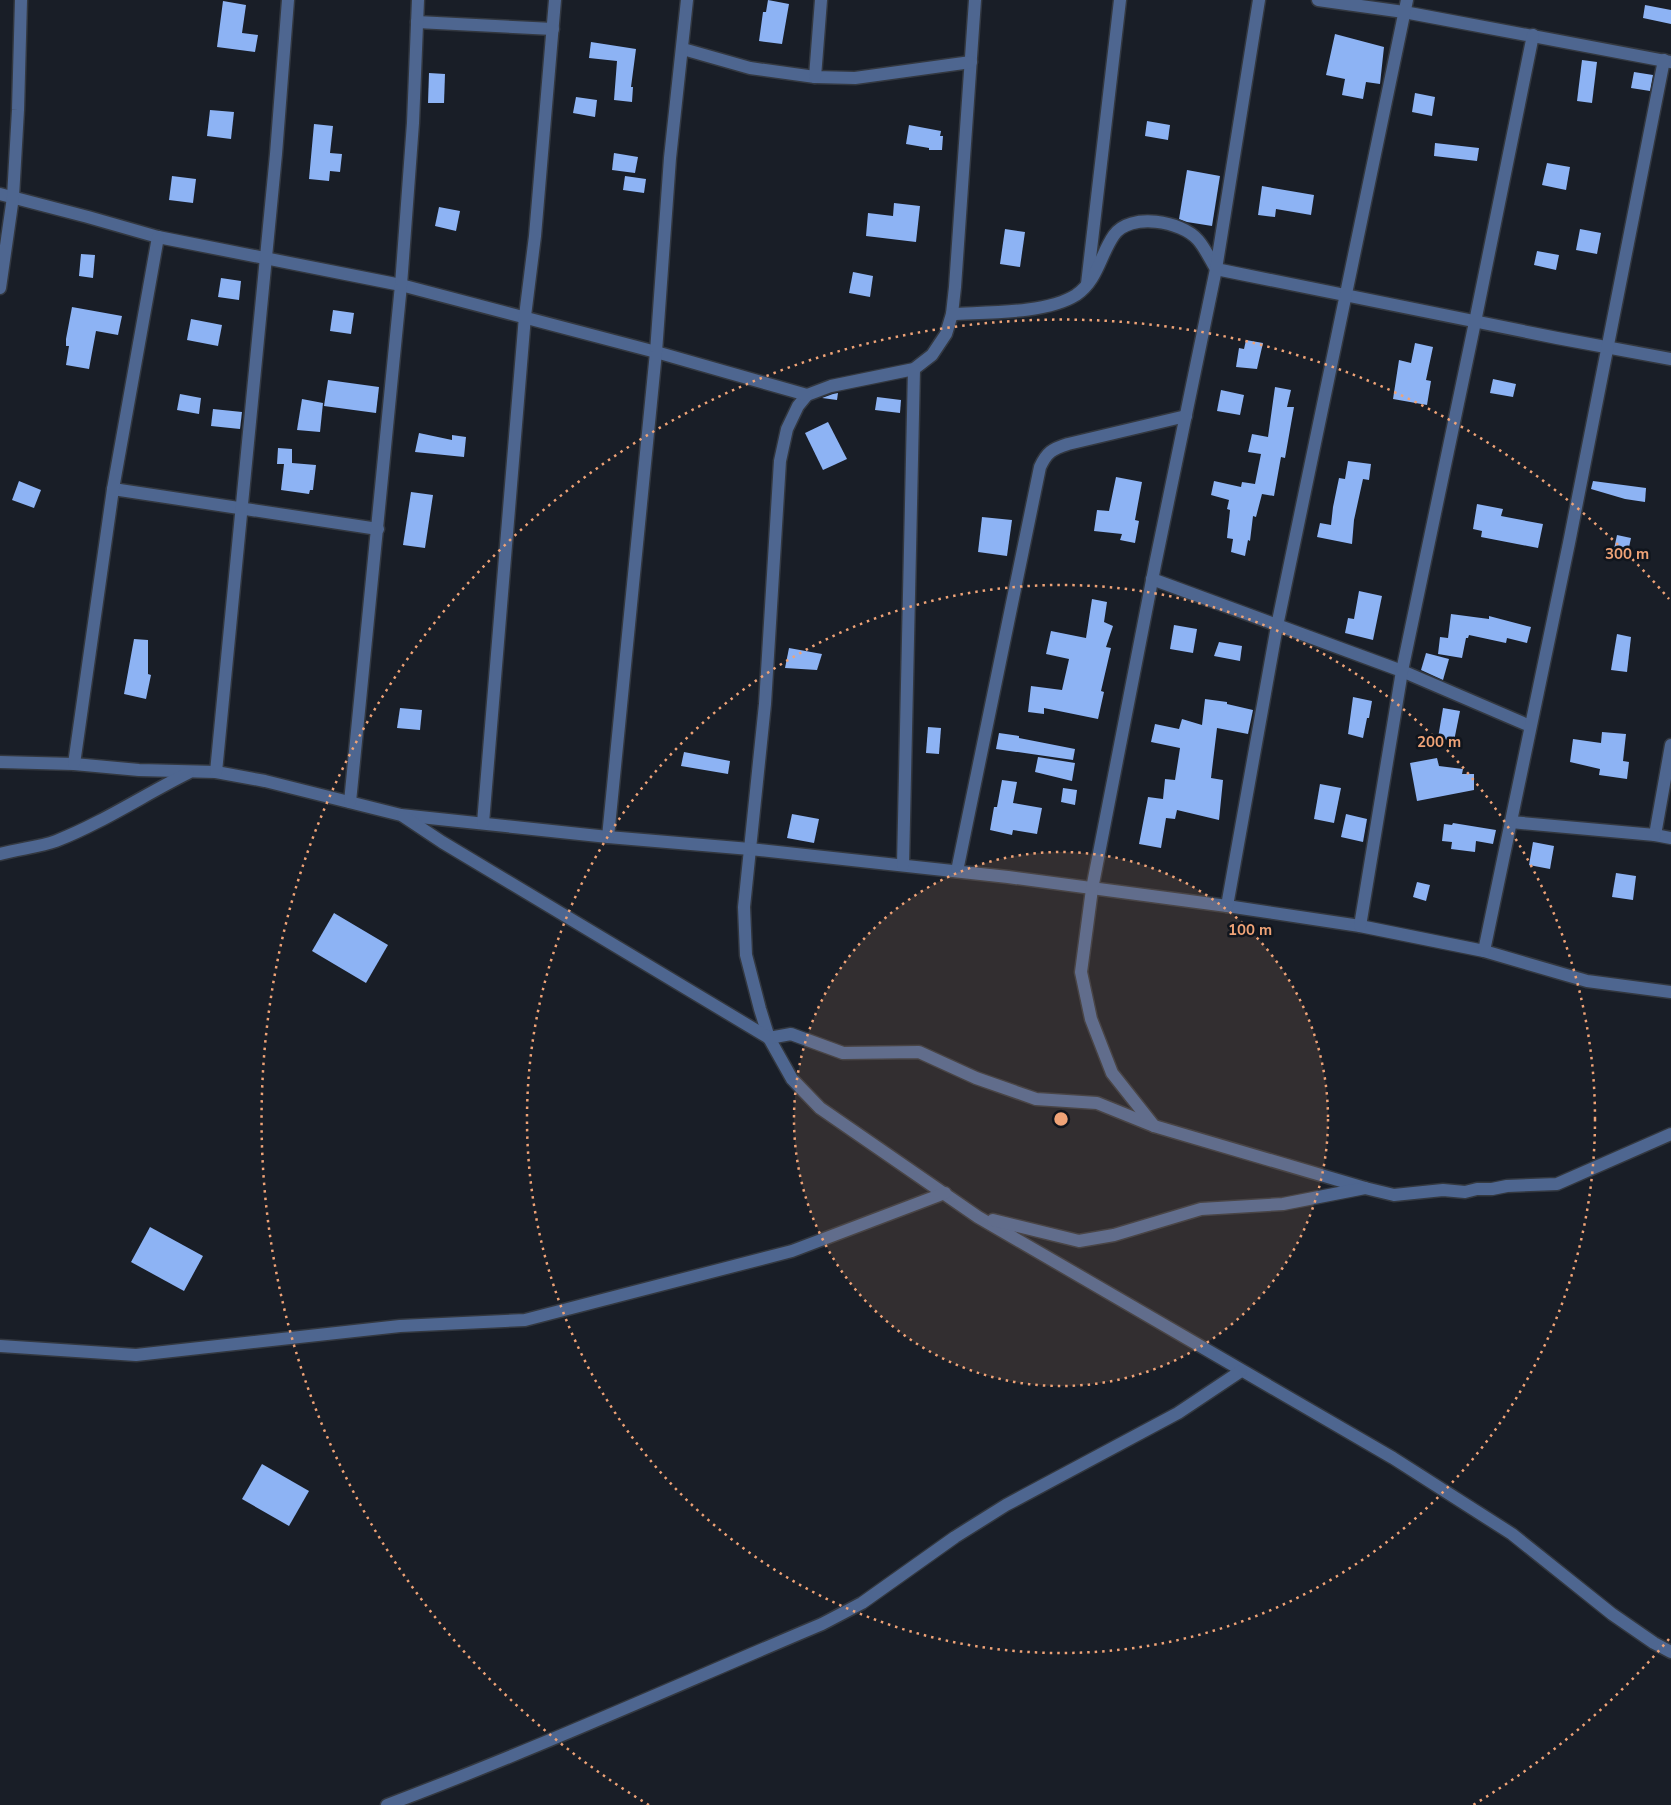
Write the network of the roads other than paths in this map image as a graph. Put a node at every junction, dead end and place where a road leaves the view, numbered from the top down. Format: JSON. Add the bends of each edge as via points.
{"nodes":[{"id":1,"x":21,"y":0,"type":"edge"},
{"id":2,"x":288,"y":0,"type":"edge"},
{"id":3,"x":418,"y":0,"type":"edge"},
{"id":4,"x":555,"y":0,"type":"edge"},
{"id":5,"x":687,"y":0,"type":"edge"},
{"id":6,"x":820,"y":0,"type":"edge"},
{"id":7,"x":976,"y":0,"type":"edge"},
{"id":8,"x":1120,"y":0,"type":"edge"},
{"id":9,"x":1259,"y":0,"type":"edge"},
{"id":10,"x":1318,"y":0,"type":"edge"},
{"id":11,"x":1406,"y":6,"type":"edge"},
{"id":12,"x":417,"y":22,"type":"junction"},
{"id":13,"x":553,"y":28,"type":"junction"},
{"id":14,"x":1533,"y":35,"type":"junction"},
{"id":15,"x":682,"y":49,"type":"junction"},
{"id":16,"x":1668,"y":61,"type":"edge"},
{"id":17,"x":971,"y":62,"type":"junction"},
{"id":18,"x":814,"y":77,"type":"junction"},
{"id":19,"x":0,"y":194,"type":"edge"},
{"id":20,"x":13,"y":197,"type":"junction"},
{"id":21,"x":158,"y":238,"type":"junction"},
{"id":22,"x":265,"y":259,"type":"junction"},
{"id":23,"x":1216,"y":269,"type":"junction"},
{"id":24,"x":401,"y":285,"type":"junction"},
{"id":25,"x":1087,"y":287,"type":"junction"},
{"id":26,"x":0,"y":288,"type":"edge"},
{"id":27,"x":1346,"y":295,"type":"junction"},
{"id":28,"x":952,"y":314,"type":"junction"},
{"id":29,"x":525,"y":316,"type":"junction"},
{"id":30,"x":1476,"y":322,"type":"junction"},
{"id":31,"x":1607,"y":346,"type":"junction"},
{"id":32,"x":656,"y":352,"type":"junction"},
{"id":33,"x":1671,"y":359,"type":"edge"},
{"id":34,"x":914,"y":369,"type":"junction"},
{"id":35,"x":807,"y":395,"type":"junction"},
{"id":36,"x":1186,"y":416,"type":"junction"},
{"id":37,"x":113,"y":489,"type":"junction"},
{"id":38,"x":242,"y":509,"type":"junction"},
{"id":39,"x":378,"y":529,"type":"junction"},
{"id":40,"x":1152,"y":580,"type":"junction"},
{"id":41,"x":1277,"y":626,"type":"junction"},
{"id":42,"x":1402,"y":671,"type":"junction"},
{"id":43,"x":1530,"y":726,"type":"junction"},
{"id":44,"x":1671,"y":745,"type":"edge"},
{"id":45,"x":0,"y":762,"type":"edge"},
{"id":46,"x":74,"y":764,"type":"junction"},
{"id":47,"x":190,"y":772,"type":"junction"},
{"id":48,"x":216,"y":772,"type":"junction"},
{"id":49,"x":350,"y":802,"type":"junction"},
{"id":50,"x":401,"y":815,"type":"junction"},
{"id":51,"x":1511,"y":822,"type":"junction"},
{"id":52,"x":483,"y":823,"type":"junction"},
{"id":53,"x":1654,"y":835,"type":"junction"},
{"id":54,"x":608,"y":837,"type":"junction"},
{"id":55,"x":1671,"y":838,"type":"edge"},
{"id":56,"x":750,"y":849,"type":"junction"},
{"id":57,"x":0,"y":854,"type":"edge"},
{"id":58,"x":903,"y":865,"type":"junction"},
{"id":59,"x":957,"y":871,"type":"junction"},
{"id":60,"x":1092,"y":889,"type":"junction"},
{"id":61,"x":1227,"y":906,"type":"junction"},
{"id":62,"x":1360,"y":926,"type":"junction"},
{"id":63,"x":1484,"y":951,"type":"junction"},
{"id":64,"x":1671,"y":992,"type":"edge"},
{"id":65,"x":769,"y":1038,"type":"junction"},
{"id":66,"x":1154,"y":1126,"type":"junction"},
{"id":67,"x":1671,"y":1134,"type":"edge"},
{"id":68,"x":1365,"y":1188,"type":"junction"},
{"id":69,"x":945,"y":1193,"type":"junction"},
{"id":70,"x":978,"y":1217,"type":"junction"},
{"id":71,"x":0,"y":1346,"type":"edge"},
{"id":72,"x":1241,"y":1371,"type":"junction"},
{"id":73,"x":1671,"y":1652,"type":"edge"},
{"id":74,"x":387,"y":1805,"type":"edge"}],
"edges":[{"from":1,"to":20,"type":"street"},
{"from":2,"to":22,"type":"street"},
{"from":3,"to":12,"type":"street"},
{"from":4,"to":13,"type":"street"},
{"from":5,"to":15,"type":"street"},
{"from":6,"to":18,"type":"street"},
{"from":7,"to":17,"type":"street"},
{"from":8,"to":25,"type":"street"},
{"from":9,"to":23,"type":"street"},
{"from":10,"to":11,"type":"street"},
{"from":11,"to":14,"type":"street"},
{"from":11,"to":27,"type":"street"},
{"from":12,"to":13,"type":"street"},
{"from":12,"to":24,"type":"street"},
{"from":13,"to":29,"type":"street"},
{"from":14,"to":16,"type":"street"},
{"from":14,"to":30,"type":"street"},
{"from":15,"to":18,"type":"street","via":[[750,68]]},
{"from":15,"to":32,"type":"street","via":[[670,158]]},
{"from":16,"to":31,"type":"street"},
{"from":17,"to":18,"type":"street","via":[[855,78]]},
{"from":17,"to":28,"type":"street"},
{"from":19,"to":20,"type":"street"},
{"from":20,"to":21,"type":"street"},
{"from":20,"to":26,"type":"street"},
{"from":21,"to":22,"type":"street"},
{"from":21,"to":37,"type":"street"},
{"from":22,"to":24,"type":"street"},
{"from":22,"to":38,"type":"street"},
{"from":23,"to":25,"type":"street","via":[[1197,239],[1180,227],[1141,221],[1115,233]]},
{"from":23,"to":27,"type":"street"},
{"from":23,"to":36,"type":"street"},
{"from":24,"to":29,"type":"street"},
{"from":24,"to":39,"type":"street"},
{"from":25,"to":28,"type":"street","via":[[1074,296],[1040,308]]},
{"from":27,"to":30,"type":"street"},
{"from":27,"to":41,"type":"street"},
{"from":28,"to":34,"type":"street","via":[[946,334],[932,355]]},
{"from":29,"to":32,"type":"street"},
{"from":29,"to":52,"type":"street"},
{"from":30,"to":31,"type":"street"},
{"from":30,"to":42,"type":"street"},
{"from":31,"to":33,"type":"street"},
{"from":31,"to":43,"type":"street"},
{"from":32,"to":35,"type":"street"},
{"from":32,"to":54,"type":"street"},
{"from":34,"to":35,"type":"street","via":[[831,386]]},
{"from":34,"to":58,"type":"street"},
{"from":35,"to":56,"type":"street","via":[[787,429],[780,461],[765,704]]},
{"from":36,"to":40,"type":"street"},
{"from":36,"to":59,"type":"street","via":[[1068,444],[1046,455],[1040,467]]},
{"from":37,"to":38,"type":"street"},
{"from":37,"to":46,"type":"street"},
{"from":38,"to":39,"type":"street"},
{"from":38,"to":48,"type":"street"},
{"from":39,"to":49,"type":"street"},
{"from":40,"to":41,"type":"street"},
{"from":40,"to":60,"type":"street"},
{"from":41,"to":42,"type":"street"},
{"from":41,"to":61,"type":"street"},
{"from":42,"to":43,"type":"street"},
{"from":42,"to":62,"type":"street"},
{"from":43,"to":51,"type":"street"},
{"from":44,"to":53,"type":"street"},
{"from":45,"to":46,"type":"street"},
{"from":46,"to":47,"type":"street"},
{"from":47,"to":48,"type":"street"},
{"from":47,"to":57,"type":"street","via":[[54,842]]},
{"from":48,"to":49,"type":"street"},
{"from":49,"to":50,"type":"street"},
{"from":50,"to":52,"type":"street"},
{"from":50,"to":65,"type":"street"},
{"from":51,"to":53,"type":"street"},
{"from":51,"to":63,"type":"street"},
{"from":52,"to":54,"type":"street"},
{"from":53,"to":55,"type":"street"},
{"from":54,"to":56,"type":"street"},
{"from":56,"to":58,"type":"street"},
{"from":56,"to":65,"type":"street","via":[[744,907],[746,955]]},
{"from":58,"to":59,"type":"street"},
{"from":59,"to":60,"type":"street"},
{"from":60,"to":61,"type":"street"},
{"from":60,"to":66,"type":"street","via":[[1081,972],[1092,1019],[1112,1073]]},
{"from":61,"to":62,"type":"street"},
{"from":62,"to":63,"type":"street"},
{"from":63,"to":64,"type":"street","via":[[1587,980]]},
{"from":65,"to":66,"type":"street","via":[[791,1034],[843,1053],[918,1052],[976,1078],[1036,1099],[1097,1103]]},
{"from":65,"to":69,"type":"street","via":[[792,1079],[820,1108]]},
{"from":66,"to":68,"type":"street"},
{"from":67,"to":68,"type":"street","via":[[1557,1184],[1394,1195]]},
{"from":68,"to":70,"type":"street","via":[[1283,1204],[1201,1209],[1114,1235],[1079,1241]]},
{"from":69,"to":70,"type":"street"},
{"from":69,"to":71,"type":"street","via":[[792,1251],[524,1320],[400,1326],[136,1355]]},
{"from":70,"to":72,"type":"street"},
{"from":72,"to":73,"type":"street","via":[[1393,1458],[1512,1534],[1612,1614]]},
{"from":72,"to":74,"type":"street","via":[[1178,1413],[1006,1505],[862,1603],[822,1624],[564,1735]]}]}
